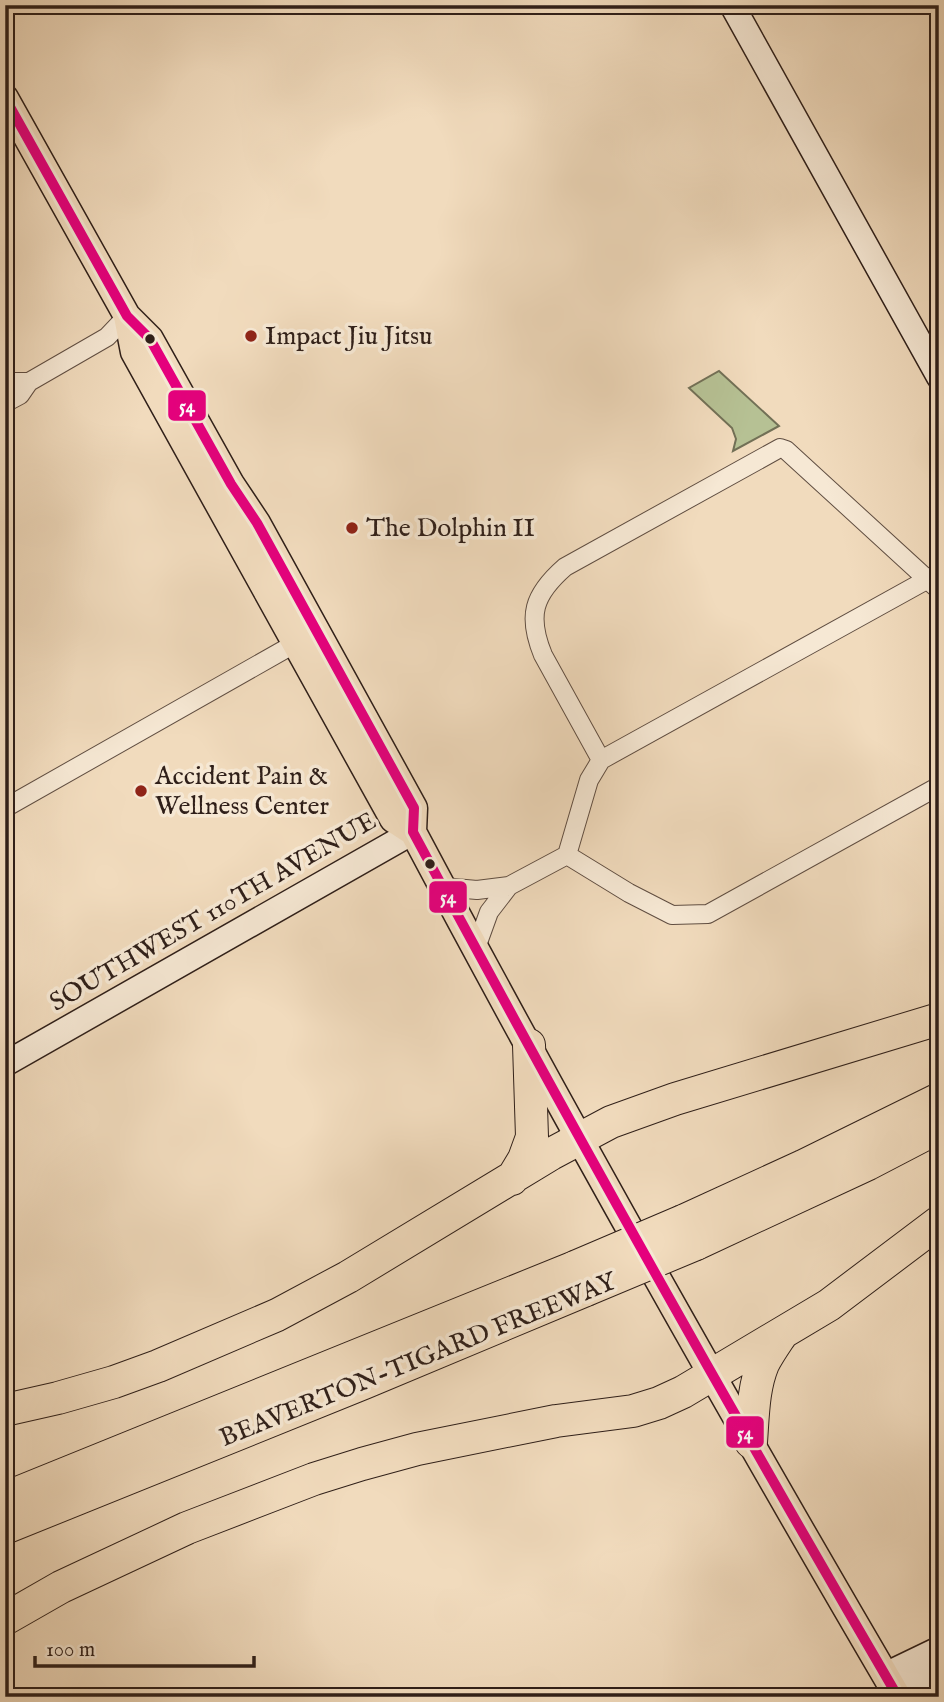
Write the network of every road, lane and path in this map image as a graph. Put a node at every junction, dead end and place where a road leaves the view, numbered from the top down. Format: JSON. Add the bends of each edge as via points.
{"nodes":[{"id":1,"x":732,"y":5,"type":"edge"},
{"id":2,"x":5,"y":98,"type":"edge"},
{"id":3,"x":127,"y":316,"type":"junction"},
{"id":4,"x":939,"y":377,"type":"edge"},
{"id":5,"x":29,"y":382,"type":"junction"},
{"id":6,"x":5,"y":386,"type":"edge"},
{"id":7,"x":5,"y":403,"type":"edge"},
{"id":8,"x":935,"y":581,"type":"edge"},
{"id":9,"x":296,"y":643,"type":"junction"},
{"id":10,"x":329,"y":654,"type":"junction"},
{"id":11,"x":601,"y":760,"type":"junction"},
{"id":12,"x":939,"y":786,"type":"edge"},
{"id":13,"x":5,"y":808,"type":"edge"},
{"id":14,"x":413,"y":832,"type":"junction"},
{"id":15,"x":567,"y":855,"type":"junction"},
{"id":16,"x":443,"y":887,"type":"junction"},
{"id":17,"x":509,"y":887,"type":"junction"},
{"id":18,"x":476,"y":948,"type":"junction"},
{"id":19,"x":939,"y":1019,"type":"edge"},
{"id":20,"x":529,"y":1045,"type":"junction"},
{"id":21,"x":5,"y":1064,"type":"edge"},
{"id":22,"x":939,"y":1099,"type":"edge"},
{"id":23,"x":939,"y":1127,"type":"edge"},
{"id":24,"x":580,"y":1139,"type":"junction"},
{"id":25,"x":512,"y":1179,"type":"junction"},
{"id":26,"x":939,"y":1222,"type":"edge"},
{"id":27,"x":690,"y":1232,"type":"junction"},
{"id":28,"x":581,"y":1279,"type":"junction"},
{"id":29,"x":781,"y":1335,"type":"junction"},
{"id":30,"x":711,"y":1376,"type":"junction"},
{"id":31,"x":5,"y":1410,"type":"edge"},
{"id":32,"x":751,"y":1442,"type":"junction"},
{"id":33,"x":5,"y":1498,"type":"edge"},
{"id":34,"x":5,"y":1528,"type":"edge"},
{"id":35,"x":5,"y":1619,"type":"edge"},
{"id":36,"x":939,"y":1649,"type":"edge"},
{"id":37,"x":939,"y":1675,"type":"edge"},
{"id":38,"x":893,"y":1689,"type":"edge"}],
"edges":[{"from":1,"to":4,"type":"street"},
{"from":2,"to":3,"type":"main road"},
{"from":3,"to":5,"type":"street","via":[[107,337]]},
{"from":3,"to":9,"type":"main road","via":[[134,352]]},
{"from":3,"to":10,"type":"main road","via":[[150,339]]},
{"from":5,"to":6,"type":"street"},
{"from":5,"to":7,"type":"street","via":[[20,395]]},
{"from":8,"to":11,"type":"street"},
{"from":8,"to":11,"type":"street","via":[[780,447],[565,567],[546,585],[536,608],[537,639]]},
{"from":9,"to":10,"type":"main road"},
{"from":9,"to":13,"type":"street"},
{"from":9,"to":14,"type":"main road","via":[[393,819]]},
{"from":10,"to":14,"type":"main road","via":[[414,808]]},
{"from":11,"to":15,"type":"street","via":[[589,780]]},
{"from":12,"to":15,"type":"street","via":[[708,914],[672,915]]},
{"from":14,"to":16,"type":"main road"},
{"from":14,"to":21,"type":"street","name":"SOUTHWEST 110TH AVENUE"},
{"from":15,"to":17,"type":"street"},
{"from":16,"to":17,"type":"street"},
{"from":16,"to":18,"type":"main road"},
{"from":17,"to":18,"type":"street","via":[[489,912]]},
{"from":18,"to":20,"type":"main road"},
{"from":19,"to":24,"type":"highway","via":[[676,1099],[611,1122]]},
{"from":20,"to":24,"type":"main road"},
{"from":20,"to":25,"type":"highway","via":[[532,1137]]},
{"from":22,"to":27,"type":"highway","name":"BEAVERTON-TIGARD FREEWAY","via":[[814,1160]]},
{"from":23,"to":27,"type":"highway","name":"BEAVERTON-TIGARD FREEWAY","via":[[845,1175]]},
{"from":24,"to":25,"type":"highway"},
{"from":24,"to":30,"type":"main road"},
{"from":25,"to":31,"type":"highway","via":[[277,1315],[114,1382]]},
{"from":26,"to":29,"type":"highway","via":[[829,1305]]},
{"from":27,"to":28,"type":"highway","name":"BEAVERTON-TIGARD FREEWAY","bridge":true},
{"from":28,"to":33,"type":"highway","name":"BEAVERTON-TIGARD FREEWAY"},
{"from":28,"to":34,"type":"highway","name":"BEAVERTON-TIGARD FREEWAY","via":[[400,1368]]},
{"from":29,"to":30,"type":"highway"},
{"from":29,"to":32,"type":"highway","via":[[761,1372]]},
{"from":30,"to":32,"type":"main road"},
{"from":30,"to":35,"type":"highway","via":[[659,1403],[634,1410],[417,1449],[314,1479],[164,1538]]},
{"from":32,"to":38,"type":"main road"},
{"from":36,"to":38,"type":"street"},
{"from":37,"to":38,"type":"street"}]}
